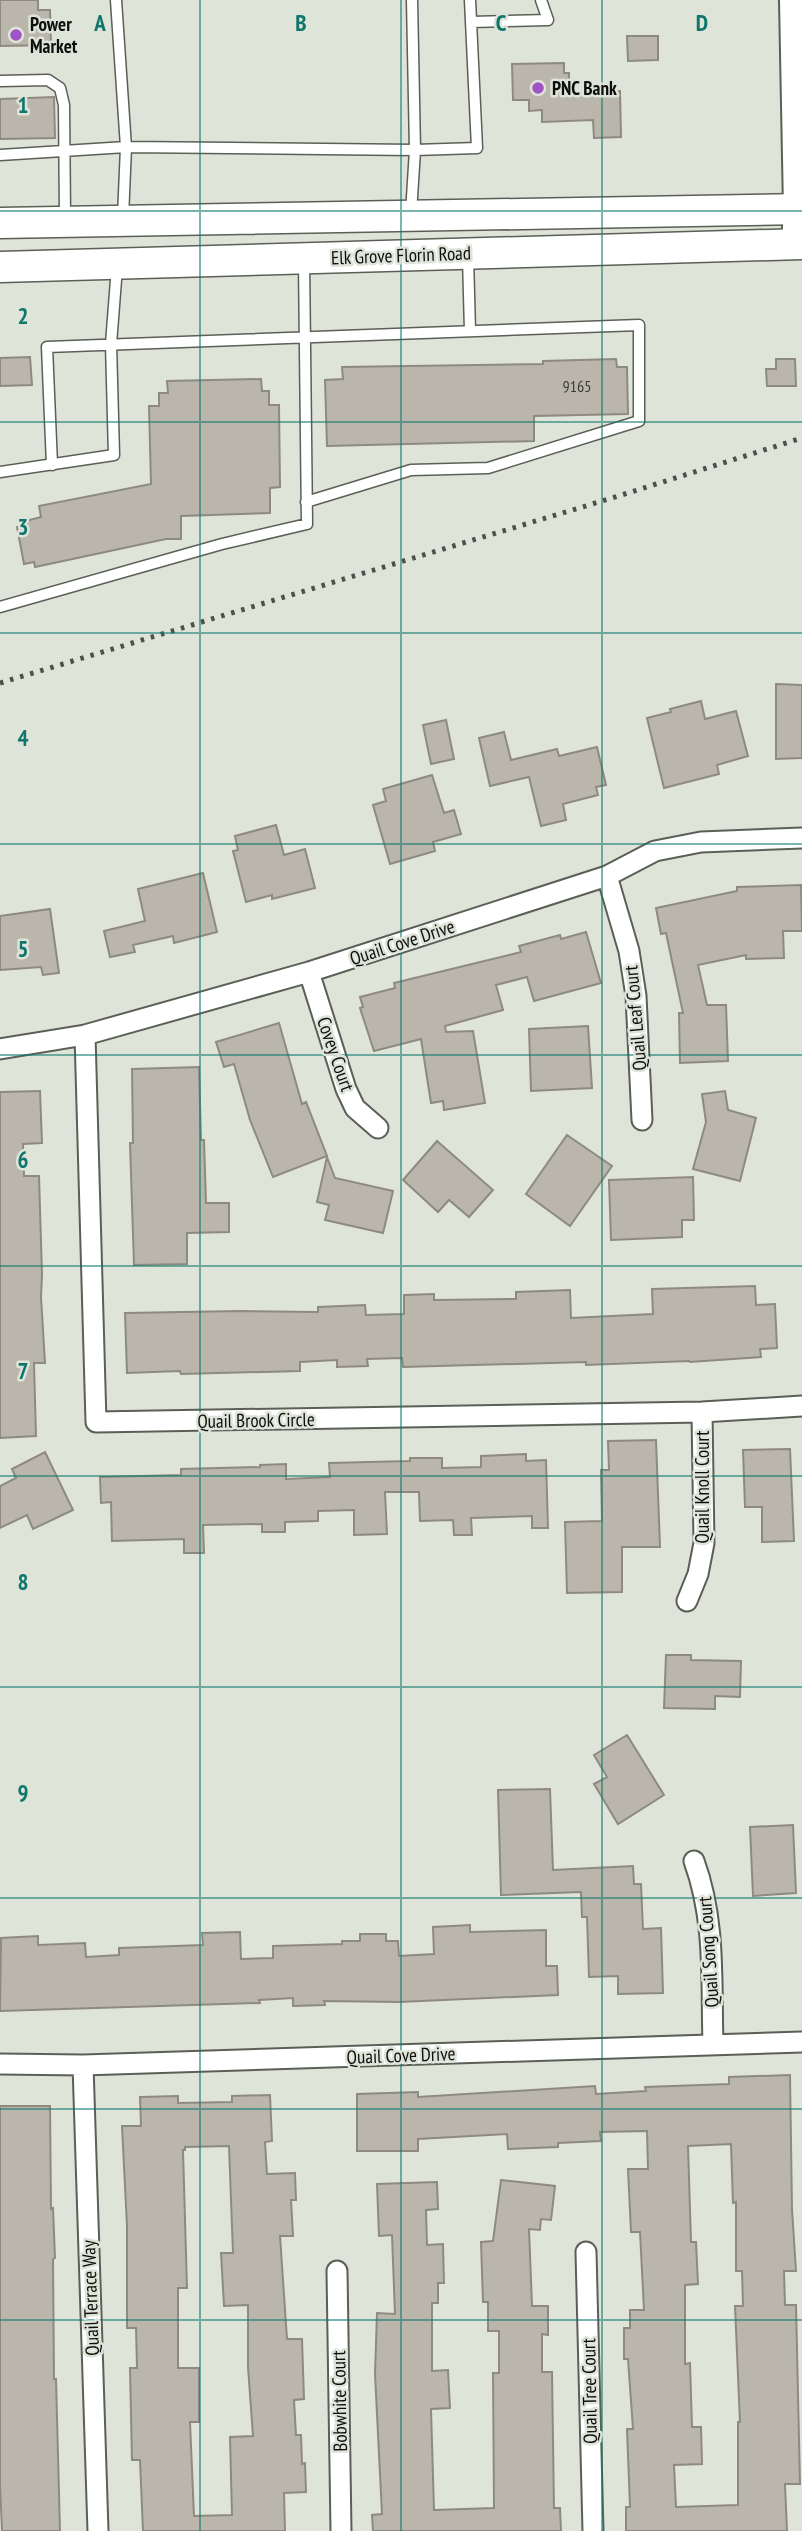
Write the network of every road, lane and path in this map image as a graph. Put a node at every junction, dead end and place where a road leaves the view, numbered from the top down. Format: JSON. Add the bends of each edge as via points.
{"nodes":[{"id":1,"x":116,"y":0,"type":"edge"},
{"id":2,"x":412,"y":0,"type":"edge"},
{"id":3,"x":470,"y":0,"type":"edge"},
{"id":4,"x":541,"y":0,"type":"edge"},
{"id":5,"x":793,"y":0,"type":"edge"},
{"id":6,"x":471,"y":22,"type":"junction"},
{"id":7,"x":0,"y":81,"type":"edge"},
{"id":8,"x":126,"y":148,"type":"junction"},
{"id":9,"x":415,"y":150,"type":"junction"},
{"id":10,"x":64,"y":151,"type":"junction"},
{"id":11,"x":0,"y":155,"type":"edge"},
{"id":12,"x":800,"y":209,"type":"edge"},
{"id":13,"x":597,"y":213,"type":"junction"},
{"id":14,"x":411,"y":217,"type":"junction"},
{"id":15,"x":65,"y":221,"type":"junction"},
{"id":16,"x":123,"y":221,"type":"junction"},
{"id":17,"x":0,"y":223,"type":"edge"},
{"id":18,"x":799,"y":244,"type":"edge"},
{"id":19,"x":468,"y":253,"type":"junction"},
{"id":20,"x":339,"y":256,"type":"junction"},
{"id":21,"x":304,"y":257,"type":"junction"},
{"id":22,"x":117,"y":264,"type":"junction"},
{"id":23,"x":0,"y":267,"type":"edge"},
{"id":24,"x":470,"y":331,"type":"junction"},
{"id":25,"x":304,"y":337,"type":"junction"},
{"id":26,"x":111,"y":344,"type":"junction"},
{"id":27,"x":52,"y":465,"type":"junction"},
{"id":28,"x":0,"y":472,"type":"edge"},
{"id":29,"x":306,"y":502,"type":"junction"},
{"id":30,"x":0,"y":607,"type":"edge"},
{"id":31,"x":802,"y":838,"type":"edge"},
{"id":32,"x":607,"y":876,"type":"junction"},
{"id":33,"x":309,"y":972,"type":"junction"},
{"id":34,"x":85,"y":1035,"type":"junction"},
{"id":35,"x":0,"y":1049,"type":"edge"},
{"id":36,"x":642,"y":1120,"type":"dead end"},
{"id":37,"x":378,"y":1128,"type":"dead end"},
{"id":38,"x":802,"y":1406,"type":"edge"},
{"id":39,"x":702,"y":1412,"type":"junction"},
{"id":40,"x":687,"y":1601,"type":"dead end"},
{"id":41,"x":694,"y":1861,"type":"dead end"},
{"id":42,"x":802,"y":2042,"type":"edge"},
{"id":43,"x":713,"y":2045,"type":"junction"},
{"id":44,"x":0,"y":2064,"type":"edge"},
{"id":45,"x":83,"y":2066,"type":"junction"},
{"id":46,"x":586,"y":2252,"type":"dead end"},
{"id":47,"x":337,"y":2271,"type":"dead end"},
{"id":48,"x":98,"y":2531,"type":"edge"},
{"id":49,"x":341,"y":2531,"type":"edge"},
{"id":50,"x":593,"y":2531,"type":"edge"}],
"edges":[{"from":1,"to":8,"type":"lane"},
{"from":2,"to":9,"type":"lane"},
{"from":3,"to":6,"type":"lane"},
{"from":4,"to":6,"type":"lane","via":[[548,20]]},
{"from":5,"to":12,"type":"street"},
{"from":6,"to":9,"type":"lane","via":[[478,148]]},
{"from":7,"to":10,"type":"lane","via":[[48,80],[60,88]]},
{"from":8,"to":9,"type":"lane"},
{"from":8,"to":10,"type":"lane"},
{"from":8,"to":16,"type":"lane"},
{"from":9,"to":14,"type":"lane"},
{"from":10,"to":11,"type":"lane"},
{"from":10,"to":15,"type":"lane"},
{"from":12,"to":13,"type":"main road","name":"Elk Grove Florin Road"},
{"from":12,"to":18,"type":"street"},
{"from":13,"to":14,"type":"main road","name":"Elk Grove Florin Road"},
{"from":13,"to":19,"type":"main road","via":[[539,234],[485,237]]},
{"from":14,"to":16,"type":"main road","name":"Elk Grove Florin Road"},
{"from":14,"to":20,"type":"main road","via":[[406,232],[395,237],[365,237]]},
{"from":15,"to":16,"type":"main road","name":"Elk Grove Florin Road"},
{"from":15,"to":17,"type":"main road","name":"Elk Grove Florin Road"},
{"from":18,"to":19,"type":"main road","name":"Elk Grove Florin Road"},
{"from":19,"to":20,"type":"main road","name":"Elk Grove Florin Road"},
{"from":19,"to":24,"type":"lane"},
{"from":20,"to":21,"type":"main road","name":"Elk Grove Florin Road"},
{"from":21,"to":22,"type":"main road","name":"Elk Grove Florin Road"},
{"from":21,"to":25,"type":"lane"},
{"from":22,"to":23,"type":"main road","name":"Elk Grove Florin Road"},
{"from":22,"to":26,"type":"lane"},
{"from":24,"to":25,"type":"lane"},
{"from":24,"to":29,"type":"lane","via":[[639,325],[639,421],[488,468],[411,470]]},
{"from":25,"to":26,"type":"lane"},
{"from":25,"to":29,"type":"lane"},
{"from":26,"to":27,"type":"lane","via":[[114,455]]},
{"from":26,"to":27,"type":"lane","via":[[47,346]]},
{"from":27,"to":28,"type":"lane"},
{"from":29,"to":30,"type":"lane","via":[[307,524]]},
{"from":31,"to":32,"type":"street","name":"Quail Cove Drive","via":[[701,842],[656,851]]},
{"from":32,"to":33,"type":"street","name":"Quail Cove Drive"},
{"from":32,"to":36,"type":"street","name":"Quail Leaf Court","via":[[629,951],[636,996]]},
{"from":33,"to":34,"type":"street","name":"Quail Cove Drive"},
{"from":33,"to":37,"type":"street","name":"Covey Court","via":[[346,1089],[355,1108]]},
{"from":34,"to":35,"type":"street","name":"Quail Cove Drive"},
{"from":34,"to":39,"type":"street","name":"Quail Brook Circle","via":[[96,1422]]},
{"from":38,"to":39,"type":"street","name":"Quail Brook Circle"},
{"from":39,"to":40,"type":"street","name":"Quail Knoll Court","via":[[704,1543]]},
{"from":41,"to":43,"type":"street","name":"Quail Song Court","via":[[710,1921]]},
{"from":42,"to":43,"type":"street","name":"Quail Cove Drive"},
{"from":43,"to":45,"type":"street","name":"Quail Cove Drive"},
{"from":44,"to":45,"type":"street","name":"Quail Cove Drive"},
{"from":45,"to":48,"type":"street","name":"Quail Terrace Way"},
{"from":46,"to":50,"type":"street","name":"Quail Tree Court"},
{"from":47,"to":49,"type":"street","name":"Bobwhite Court"}]}
